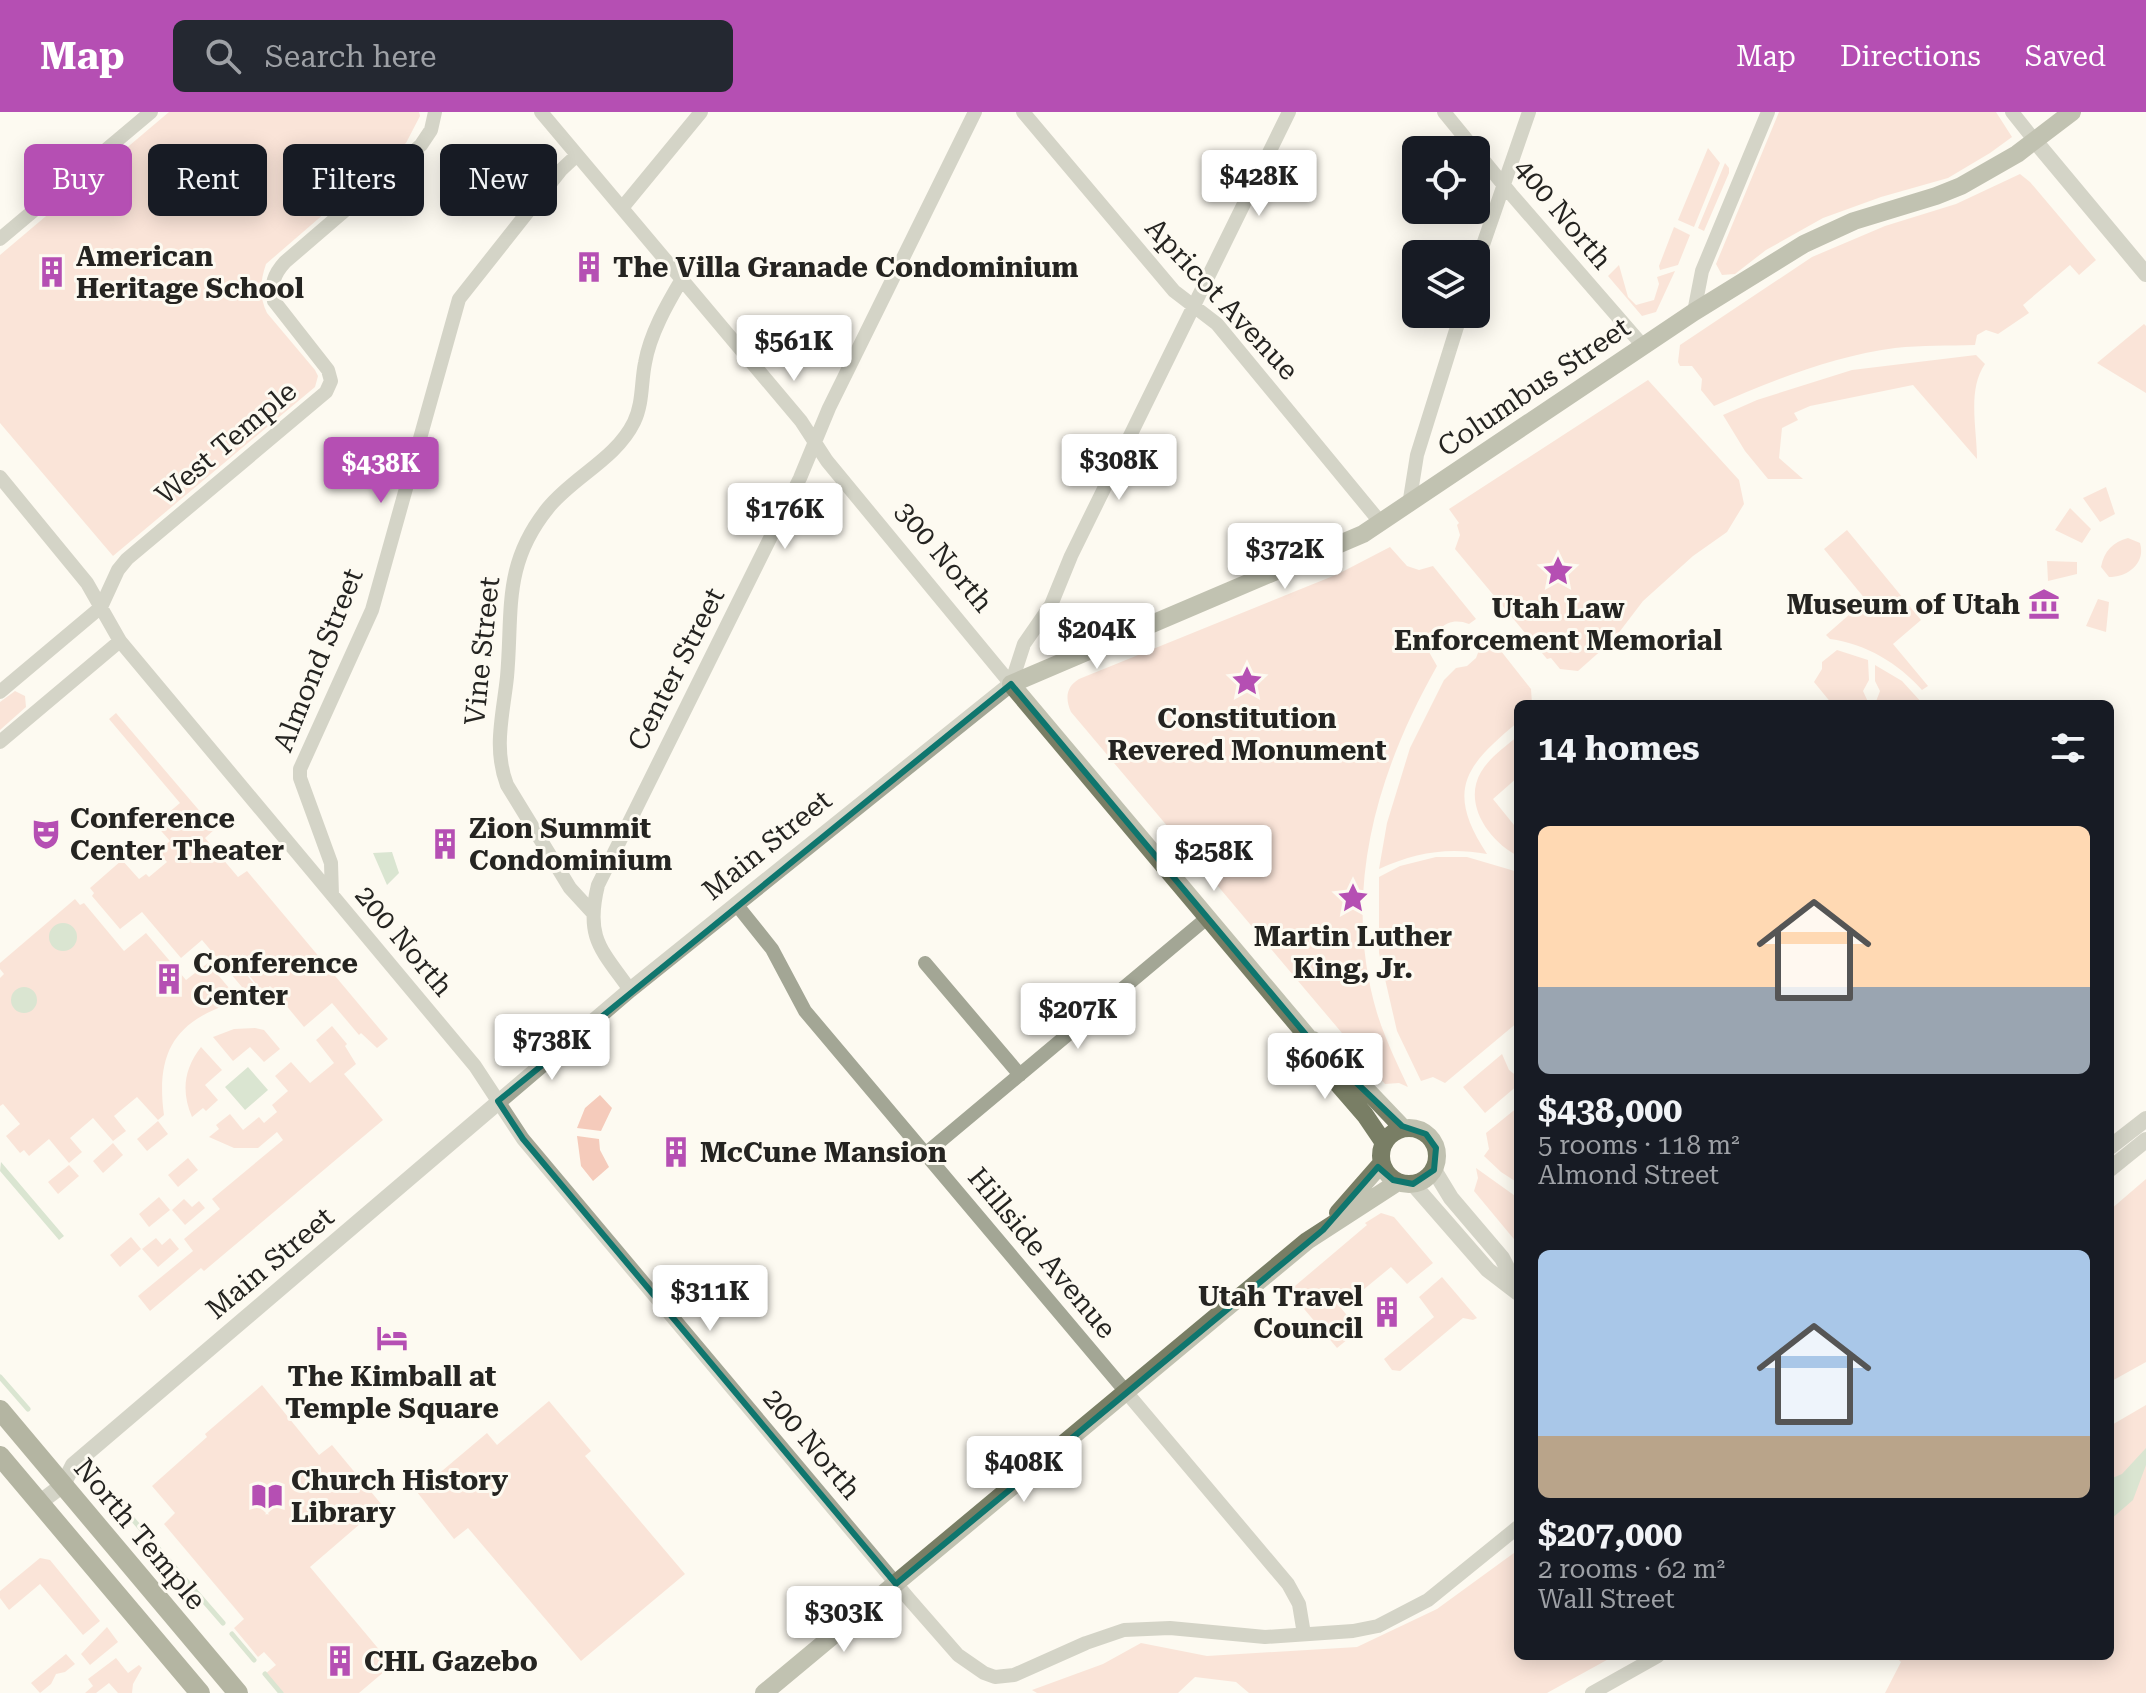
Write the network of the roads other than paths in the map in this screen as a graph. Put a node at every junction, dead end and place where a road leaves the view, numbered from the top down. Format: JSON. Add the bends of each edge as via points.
{"nodes":[{"id":1,"x":151,"y":112,"type":"edge"},
{"id":2,"x":435,"y":112,"type":"edge"},
{"id":3,"x":541,"y":112,"type":"edge"},
{"id":4,"x":701,"y":112,"type":"edge"},
{"id":5,"x":975,"y":112,"type":"edge"},
{"id":6,"x":1023,"y":112,"type":"edge"},
{"id":7,"x":1289,"y":112,"type":"edge"},
{"id":8,"x":1444,"y":112,"type":"edge"},
{"id":9,"x":1529,"y":112,"type":"edge"},
{"id":10,"x":1768,"y":112,"type":"edge"},
{"id":11,"x":2012,"y":112,"type":"edge"},
{"id":12,"x":2072,"y":112,"type":"edge"},
{"id":13,"x":2035,"y":141,"type":"junction"},
{"id":14,"x":577,"y":155,"type":"junction"},
{"id":15,"x":1502,"y":183,"type":"junction"},
{"id":16,"x":622,"y":208,"type":"junction"},
{"id":17,"x":0,"y":239,"type":"edge"},
{"id":18,"x":1484,"y":240,"type":"edge"},
{"id":19,"x":2146,"y":274,"type":"edge"},
{"id":20,"x":682,"y":279,"type":"junction"},
{"id":21,"x":1193,"y":306,"type":"junction"},
{"id":22,"x":1694,"y":312,"type":"junction"},
{"id":23,"x":1457,"y":328,"type":"edge"},
{"id":24,"x":1644,"y":347,"type":"junction"},
{"id":25,"x":815,"y":442,"type":"junction"},
{"id":26,"x":0,"y":477,"type":"edge"},
{"id":27,"x":1409,"y":505,"type":"junction"},
{"id":28,"x":1381,"y":523,"type":"junction"},
{"id":29,"x":101,"y":607,"type":"junction"},
{"id":30,"x":120,"y":641,"type":"junction"},
{"id":31,"x":1011,"y":684,"type":"junction"},
{"id":32,"x":0,"y":692,"type":"edge"},
{"id":33,"x":0,"y":742,"type":"edge"},
{"id":34,"x":332,"y":895,"type":"junction"},
{"id":35,"x":736,"y":904,"type":"junction"},
{"id":36,"x":592,"y":912,"type":"junction"},
{"id":37,"x":1207,"y":918,"type":"junction"},
{"id":38,"x":925,"y":963,"type":"dead end"},
{"id":39,"x":630,"y":990,"type":"junction"},
{"id":40,"x":1307,"y":1036,"type":"junction"},
{"id":41,"x":1020,"y":1075,"type":"junction"},
{"id":42,"x":498,"y":1101,"type":"junction"},
{"id":43,"x":2146,"y":1119,"type":"edge"},
{"id":44,"x":1403,"y":1128,"type":"junction"},
{"id":45,"x":2146,"y":1140,"type":"edge"},
{"id":46,"x":1384,"y":1143,"type":"junction"},
{"id":47,"x":2114,"y":1144,"type":"edge"},
{"id":48,"x":925,"y":1154,"type":"junction"},
{"id":49,"x":1381,"y":1164,"type":"junction"},
{"id":50,"x":2114,"y":1166,"type":"edge"},
{"id":51,"x":1434,"y":1170,"type":"junction"},
{"id":52,"x":1405,"y":1183,"type":"junction"},
{"id":53,"x":1323,"y":1230,"type":"junction"},
{"id":54,"x":1514,"y":1283,"type":"edge"},
{"id":55,"x":1514,"y":1288,"type":"edge"},
{"id":56,"x":1126,"y":1392,"type":"junction"},
{"id":57,"x":0,"y":1410,"type":"edge"},
{"id":58,"x":0,"y":1456,"type":"edge"},
{"id":59,"x":73,"y":1465,"type":"junction"},
{"id":60,"x":49,"y":1469,"type":"junction"},
{"id":61,"x":63,"y":1485,"type":"junction"},
{"id":62,"x":26,"y":1486,"type":"junction"},
{"id":63,"x":39,"y":1503,"type":"junction"},
{"id":64,"x":1514,"y":1530,"type":"edge"},
{"id":65,"x":896,"y":1584,"type":"junction"},
{"id":66,"x":1304,"y":1634,"type":"junction"},
{"id":67,"x":1651,"y":1660,"type":"edge"},
{"id":68,"x":200,"y":1693,"type":"edge"},
{"id":69,"x":238,"y":1693,"type":"edge"},
{"id":70,"x":764,"y":1693,"type":"edge"},
{"id":71,"x":1592,"y":1693,"type":"edge"}],
"edges":[{"from":1,"to":17,"type":"street"},
{"from":2,"to":29,"type":"street","name":"West Temple","via":[[421,145],[276,274],[274,301],[328,370],[326,392],[127,559]]},
{"from":3,"to":14,"type":"street","name":"300 North"},
{"from":4,"to":16,"type":"street"},
{"from":5,"to":25,"type":"street","name":"Center Street"},
{"from":6,"to":21,"type":"street","name":"Apricot Avenue","via":[[1174,291]]},
{"from":7,"to":21,"type":"street"},
{"from":8,"to":15,"type":"street","name":"400 North"},
{"from":9,"to":15,"type":"street"},
{"from":10,"to":22,"type":"street","via":[[1702,271]]},
{"from":11,"to":13,"type":"street"},
{"from":12,"to":13,"type":"main road","name":"Columbus Street"},
{"from":13,"to":19,"type":"street"},
{"from":13,"to":22,"type":"main road","name":"Columbus Street","via":[[1961,186],[1854,221],[1804,244]]},
{"from":14,"to":16,"type":"street","name":"300 North"},
{"from":14,"to":34,"type":"street","name":"Almond Street","via":[[459,299],[372,610],[300,769],[331,863]]},
{"from":15,"to":18,"type":"street"},
{"from":15,"to":24,"type":"street","name":"400 North"},
{"from":16,"to":20,"type":"street","name":"300 North"},
{"from":20,"to":25,"type":"street","name":"300 North"},
{"from":20,"to":36,"type":"street","name":"Vine Street","via":[[649,347],[636,420],[616,447],[547,509],[525,543],[511,592],[498,744],[502,773],[570,888]]},
{"from":21,"to":28,"type":"street","name":"Apricot Avenue","via":[[1217,324]]},
{"from":21,"to":31,"type":"street","via":[[1051,605],[1024,644]]},
{"from":22,"to":24,"type":"main road","name":"Columbus Street"},
{"from":23,"to":27,"type":"street","via":[[1417,455]]},
{"from":24,"to":27,"type":"main road","name":"Columbus Street"},
{"from":25,"to":31,"type":"street","name":"300 North"},
{"from":25,"to":36,"type":"street","name":"Center Street","via":[[598,885]]},
{"from":26,"to":29,"type":"street","name":"200 North"},
{"from":27,"to":28,"type":"main road","name":"Columbus Street"},
{"from":28,"to":31,"type":"main road","name":"Columbus Street"},
{"from":29,"to":30,"type":"street","name":"200 North"},
{"from":29,"to":32,"type":"street","name":"West Temple"},
{"from":30,"to":33,"type":"street"},
{"from":30,"to":34,"type":"street","name":"200 North"},
{"from":31,"to":35,"type":"street","name":"Main Street"},
{"from":31,"to":37,"type":"main road","name":"300 North"},
{"from":34,"to":42,"type":"street","name":"200 North","via":[[475,1066]]},
{"from":35,"to":39,"type":"street","name":"Main Street"},
{"from":35,"to":48,"type":"street","name":"Hillside Avenue","via":[[772,949],[805,1011]]},
{"from":36,"to":39,"type":"street","via":[[596,939]]},
{"from":37,"to":40,"type":"main road","name":"300 North"},
{"from":37,"to":41,"type":"street"},
{"from":38,"to":41,"type":"street"},
{"from":39,"to":42,"type":"street","name":"Main Street"},
{"from":40,"to":44,"type":"main road","name":"300 North","via":[[1338,1060]]},
{"from":40,"to":46,"type":"main road","name":"300 North","via":[[1326,1070]]},
{"from":41,"to":48,"type":"street"},
{"from":42,"to":59,"type":"street","name":"Main Street"},
{"from":42,"to":65,"type":"street","name":"200 North","via":[[523,1139]]},
{"from":43,"to":47,"type":"street"},
{"from":44,"to":46,"type":"main road"},
{"from":44,"to":51,"type":"main road","via":[[1430,1138],[1437,1153]]},
{"from":45,"to":50,"type":"street"},
{"from":46,"to":49,"type":"main road"},
{"from":48,"to":56,"type":"street","name":"Hillside Avenue"},
{"from":49,"to":52,"type":"main road","via":[[1388,1176]]},
{"from":49,"to":53,"type":"main road"},
{"from":51,"to":52,"type":"main road"},
{"from":51,"to":54,"type":"street","via":[[1502,1258]]},
{"from":52,"to":53,"type":"main road"},
{"from":52,"to":55,"type":"street","via":[[1488,1270]]},
{"from":53,"to":56,"type":"main road"},
{"from":56,"to":65,"type":"main road"},
{"from":56,"to":66,"type":"street","name":"Hillside Avenue","via":[[1288,1584],[1299,1604]]},
{"from":57,"to":60,"type":"main road","name":"North Temple"},
{"from":58,"to":62,"type":"main road","name":"North Temple"},
{"from":59,"to":60,"type":"street"},
{"from":59,"to":61,"type":"street","name":"Main Street"},
{"from":60,"to":61,"type":"main road","name":"North Temple"},
{"from":60,"to":62,"type":"street"},
{"from":61,"to":63,"type":"street","name":"Main Street"},
{"from":61,"to":69,"type":"main road","name":"North Temple"},
{"from":62,"to":63,"type":"main road","name":"North Temple"},
{"from":63,"to":68,"type":"main road","name":"North Temple"},
{"from":64,"to":66,"type":"street","via":[[1408,1612],[1366,1629]]},
{"from":65,"to":66,"type":"street","name":"200 North","via":[[958,1655],[995,1677],[1014,1675],[1124,1630],[1170,1628],[1248,1637]]},
{"from":65,"to":70,"type":"main road"},
{"from":67,"to":71,"type":"street"}]}
